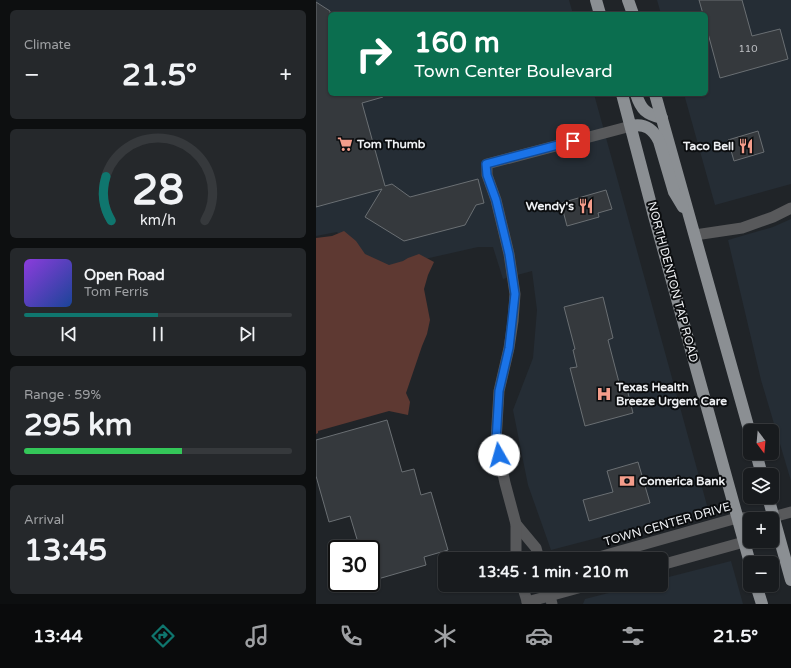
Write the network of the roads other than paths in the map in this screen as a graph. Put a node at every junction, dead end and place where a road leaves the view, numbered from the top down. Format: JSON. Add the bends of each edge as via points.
{"nodes":[{"id":1,"x":596,"y":0,"type":"edge"},
{"id":2,"x":628,"y":0,"type":"edge"},
{"id":3,"x":599,"y":12,"type":"edge"},
{"id":4,"x":632,"y":12,"type":"edge"},
{"id":5,"x":623,"y":96,"type":"edge"},
{"id":6,"x":637,"y":96,"type":"edge"},
{"id":7,"x":656,"y":96,"type":"edge"},
{"id":8,"x":662,"y":118,"type":"junction"},
{"id":9,"x":631,"y":126,"type":"junction"},
{"id":10,"x":791,"y":208,"type":"edge"},
{"id":11,"x":691,"y":220,"type":"junction"},
{"id":12,"x":695,"y":235,"type":"junction"},
{"id":13,"x":748,"y":424,"type":"edge"},
{"id":14,"x":791,"y":512,"type":"edge"},
{"id":15,"x":779,"y":516,"type":"edge"},
{"id":16,"x":737,"y":518,"type":"junction"},
{"id":17,"x":743,"y":518,"type":"edge"},
{"id":18,"x":516,"y":524,"type":"junction"},
{"id":19,"x":743,"y":531,"type":"edge"},
{"id":20,"x":743,"y":540,"type":"edge"},
{"id":21,"x":779,"y":541,"type":"edge"},
{"id":22,"x":516,"y":552,"type":"edge"},
{"id":23,"x":537,"y":552,"type":"edge"},
{"id":24,"x":617,"y":552,"type":"edge"},
{"id":25,"x":668,"y":563,"type":"edge"},
{"id":26,"x":791,"y":580,"type":"edge"},
{"id":27,"x":524,"y":592,"type":"edge"},
{"id":28,"x":561,"y":592,"type":"edge"},
{"id":29,"x":758,"y":592,"type":"edge"},
{"id":30,"x":549,"y":595,"type":"edge"},
{"id":31,"x":528,"y":603,"type":"edge"},
{"id":32,"x":762,"y":604,"type":"edge"}],
"edges":[{"from":1,"to":3,"type":"main road"},
{"from":2,"to":4,"type":"main road"},
{"from":5,"to":9,"type":"main road","name":"NORTH DENTON TAP ROAD"},
{"from":6,"to":8,"type":"main road","via":[[643,109]]},
{"from":7,"to":8,"type":"main road"},
{"from":8,"to":11,"type":"main road"},
{"from":9,"to":11,"type":"main road","via":[[643,126],[655,134],[674,192]]},
{"from":9,"to":16,"type":"main road","name":"NORTH DENTON TAP ROAD"},
{"from":9,"to":18,"type":"street","via":[[486,164],[509,254],[515,294],[509,348],[499,391],[496,441]]},
{"from":10,"to":12,"type":"street","via":[[742,228]]},
{"from":11,"to":12,"type":"main road"},
{"from":12,"to":13,"type":"main road"},
{"from":14,"to":15,"type":"street","name":"TOWN CENTER DRIVE"},
{"from":16,"to":17,"type":"street","name":"TOWN CENTER DRIVE"},
{"from":16,"to":19,"type":"main road","name":"NORTH DENTON TAP ROAD"},
{"from":16,"to":24,"type":"street","name":"TOWN CENTER DRIVE"},
{"from":18,"to":22,"type":"street"},
{"from":18,"to":23,"type":"street"},
{"from":20,"to":25,"type":"street"},
{"from":21,"to":26,"type":"main road"},
{"from":27,"to":31,"type":"street"},
{"from":28,"to":30,"type":"street"},
{"from":29,"to":32,"type":"main road"},
{"from":30,"to":31,"type":"street"}]}
